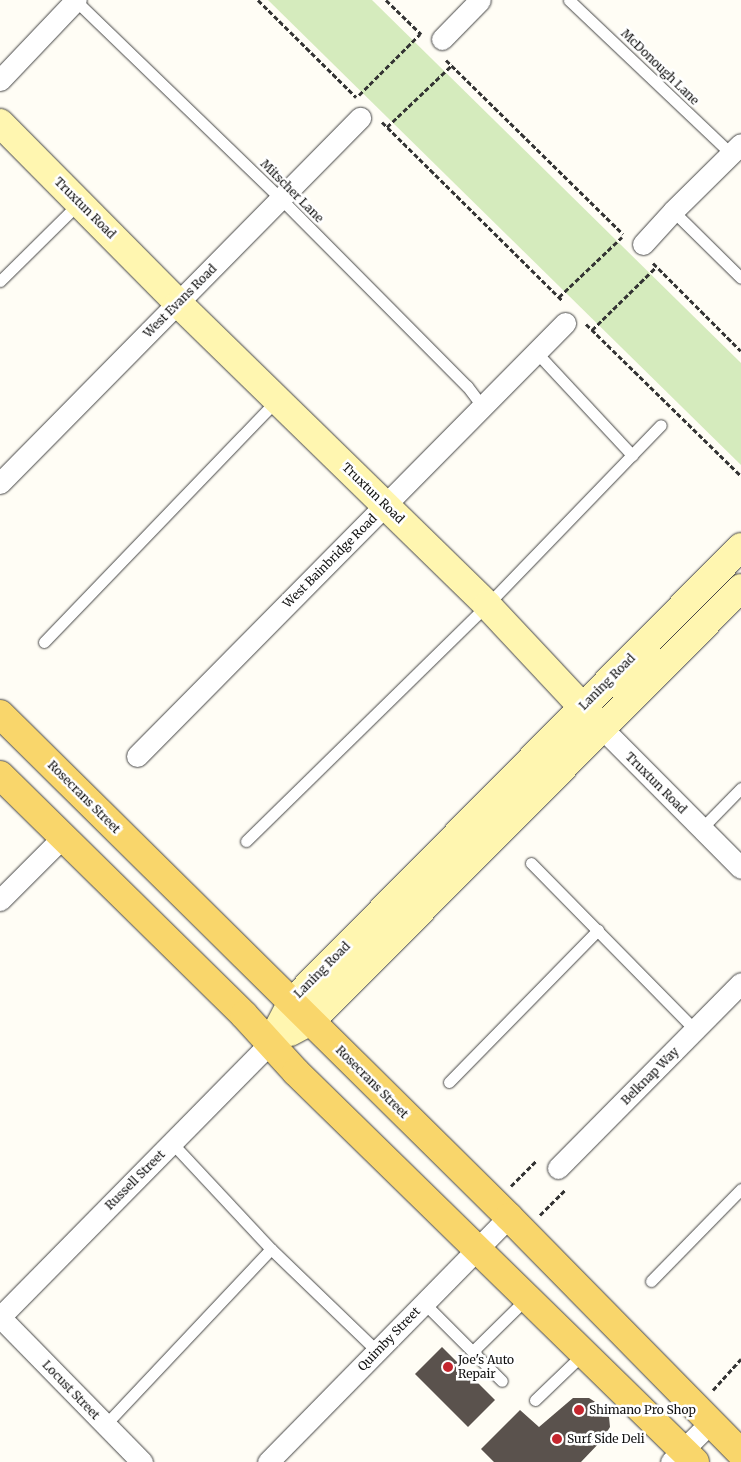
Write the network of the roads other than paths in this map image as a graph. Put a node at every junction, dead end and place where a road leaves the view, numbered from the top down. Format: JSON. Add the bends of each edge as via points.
{"nodes":[{"id":1,"x":76,"y":0,"type":"edge"},
{"id":2,"x":480,"y":0,"type":"edge"},
{"id":3,"x":569,"y":0,"type":"edge"},
{"id":4,"x":438,"y":46,"type":"road end"},
{"id":5,"x":0,"y":80,"type":"edge"},
{"id":6,"x":364,"y":109,"type":"road end"},
{"id":7,"x":0,"y":123,"type":"edge"},
{"id":8,"x":736,"y":149,"type":"edge"},
{"id":9,"x":282,"y":199,"type":"junction"},
{"id":10,"x":80,"y":202,"type":"junction"},
{"id":11,"x":673,"y":211,"type":"junction"},
{"id":12,"x":641,"y":249,"type":"road end"},
{"id":13,"x":741,"y":278,"type":"edge"},
{"id":14,"x":0,"y":281,"type":"edge"},
{"id":15,"x":179,"y":304,"type":"junction"},
{"id":16,"x":565,"y":313,"type":"road end"},
{"id":17,"x":536,"y":352,"type":"junction"},
{"id":18,"x":277,"y":400,"type":"junction"},
{"id":19,"x":483,"y":407,"type":"junction"},
{"id":20,"x":661,"y":426,"type":"dead end"},
{"id":21,"x":632,"y":455,"type":"junction"},
{"id":22,"x":0,"y":483,"type":"edge"},
{"id":23,"x":385,"y":504,"type":"junction"},
{"id":24,"x":741,"y":547,"type":"edge"},
{"id":25,"x":741,"y":588,"type":"edge"},
{"id":26,"x":486,"y":606,"type":"junction"},
{"id":27,"x":44,"y":642,"type":"dead end"},
{"id":28,"x":583,"y":707,"type":"junction"},
{"id":29,"x":0,"y":714,"type":"edge"},
{"id":30,"x":602,"y":728,"type":"junction"},
{"id":31,"x":137,"y":756,"type":"dead end"},
{"id":32,"x":0,"y":775,"type":"edge"},
{"id":33,"x":741,"y":788,"type":"edge"},
{"id":34,"x":702,"y":828,"type":"junction"},
{"id":35,"x":63,"y":837,"type":"junction"},
{"id":36,"x":246,"y":841,"type":"dead end"},
{"id":37,"x":531,"y":863,"type":"dead end"},
{"id":38,"x":741,"y":868,"type":"edge"},
{"id":39,"x":0,"y":900,"type":"edge"},
{"id":40,"x":598,"y":930,"type":"junction"},
{"id":41,"x":741,"y":983,"type":"edge"},
{"id":42,"x":292,"y":1002,"type":"junction"},
{"id":43,"x":312,"y":1021,"type":"junction"},
{"id":44,"x":695,"y":1030,"type":"junction"},
{"id":45,"x":271,"y":1042,"type":"junction"},
{"id":46,"x":449,"y":1082,"type":"dead end"},
{"id":47,"x":172,"y":1143,"type":"junction"},
{"id":48,"x":558,"y":1168,"type":"dead end"},
{"id":49,"x":741,"y":1189,"type":"edge"},
{"id":50,"x":509,"y":1217,"type":"junction"},
{"id":51,"x":478,"y":1248,"type":"junction"},
{"id":52,"x":271,"y":1249,"type":"junction"},
{"id":53,"x":650,"y":1281,"type":"dead end"},
{"id":54,"x":528,"y":1297,"type":"junction"},
{"id":55,"x":424,"y":1303,"type":"junction"},
{"id":56,"x":0,"y":1317,"type":"edge"},
{"id":57,"x":377,"y":1351,"type":"junction"},
{"id":58,"x":473,"y":1351,"type":"junction"},
{"id":59,"x":585,"y":1352,"type":"junction"},
{"id":60,"x":502,"y":1381,"type":"dead end"},
{"id":61,"x":535,"y":1400,"type":"dead end"},
{"id":62,"x":710,"y":1423,"type":"junction"},
{"id":63,"x":105,"y":1424,"type":"junction"},
{"id":64,"x":741,"y":1453,"type":"edge"},
{"id":65,"x":683,"y":1458,"type":"edge"},
{"id":66,"x":142,"y":1462,"type":"edge"},
{"id":67,"x":268,"y":1462,"type":"edge"}],
"edges":[{"from":1,"to":5,"type":"street"},
{"from":1,"to":9,"type":"lane","name":"Mitscher Lane"},
{"from":2,"to":4,"type":"street"},
{"from":3,"to":8,"type":"lane","name":"McDonough Lane"},
{"from":6,"to":9,"type":"street","name":"West Evans Road"},
{"from":7,"to":10,"type":"street","name":"Truxtun Road"},
{"from":8,"to":11,"type":"street"},
{"from":9,"to":15,"type":"street","name":"West Evans Road"},
{"from":9,"to":19,"type":"lane","name":"Mitscher Lane","via":[[467,386]]},
{"from":10,"to":14,"type":"lane"},
{"from":10,"to":15,"type":"street","name":"Truxtun Road"},
{"from":11,"to":12,"type":"street"},
{"from":11,"to":13,"type":"lane"},
{"from":15,"to":18,"type":"street","name":"Truxtun Road"},
{"from":15,"to":22,"type":"street","name":"West Evans Road"},
{"from":16,"to":17,"type":"street","name":"West Bainbridge Road"},
{"from":17,"to":19,"type":"street","name":"West Bainbridge Road"},
{"from":17,"to":21,"type":"lane"},
{"from":18,"to":23,"type":"street","name":"Truxtun Road"},
{"from":18,"to":27,"type":"lane"},
{"from":19,"to":23,"type":"street","name":"West Bainbridge Road"},
{"from":20,"to":21,"type":"lane"},
{"from":21,"to":26,"type":"lane"},
{"from":23,"to":26,"type":"street","name":"Truxtun Road"},
{"from":23,"to":31,"type":"street","name":"West Bainbridge Road"},
{"from":24,"to":28,"type":"street","name":"Laning Road"},
{"from":25,"to":30,"type":"street"},
{"from":26,"to":28,"type":"street","name":"Truxtun Road"},
{"from":26,"to":36,"type":"lane"},
{"from":28,"to":30,"type":"street","name":"Truxtun Road"},
{"from":28,"to":42,"type":"street","name":"Laning Road"},
{"from":29,"to":42,"type":"main road","name":"Rosecrans Street"},
{"from":30,"to":34,"type":"street","name":"Truxtun Road"},
{"from":30,"to":43,"type":"street"},
{"from":32,"to":35,"type":"main road"},
{"from":33,"to":34,"type":"lane"},
{"from":34,"to":38,"type":"street","name":"Truxtun Road"},
{"from":35,"to":39,"type":"street"},
{"from":35,"to":45,"type":"main road"},
{"from":37,"to":40,"type":"lane"},
{"from":40,"to":44,"type":"lane"},
{"from":40,"to":46,"type":"lane"},
{"from":41,"to":44,"type":"street","name":"Belknap Way"},
{"from":42,"to":43,"type":"main road","name":"Rosecrans Street"},
{"from":42,"to":45,"type":"street","name":"Laning Road"},
{"from":43,"to":45,"type":"street"},
{"from":43,"to":50,"type":"main road","name":"Rosecrans Street"},
{"from":44,"to":48,"type":"street","name":"Belknap Way"},
{"from":45,"to":47,"type":"street","name":"Russell Street"},
{"from":45,"to":51,"type":"main road","via":[[296,1072]]},
{"from":47,"to":52,"type":"lane"},
{"from":47,"to":56,"type":"street","name":"Russell Street"},
{"from":49,"to":53,"type":"lane"},
{"from":50,"to":51,"type":"street","name":"Quimby Street"},
{"from":50,"to":62,"type":"main road","name":"Rosecrans Street"},
{"from":51,"to":54,"type":"main road"},
{"from":51,"to":55,"type":"street","name":"Quimby Street"},
{"from":52,"to":57,"type":"lane"},
{"from":52,"to":63,"type":"lane"},
{"from":54,"to":58,"type":"lane"},
{"from":54,"to":59,"type":"main road"},
{"from":55,"to":57,"type":"street","name":"Quimby Street"},
{"from":55,"to":58,"type":"lane"},
{"from":56,"to":63,"type":"street","name":"Locust Street"},
{"from":57,"to":67,"type":"street","name":"Quimby Street"},
{"from":58,"to":60,"type":"lane"},
{"from":59,"to":61,"type":"lane"},
{"from":59,"to":65,"type":"main road"},
{"from":62,"to":64,"type":"main road","name":"Rosecrans Street"},
{"from":62,"to":65,"type":"street"},
{"from":63,"to":66,"type":"street","name":"Locust Street"}]}
